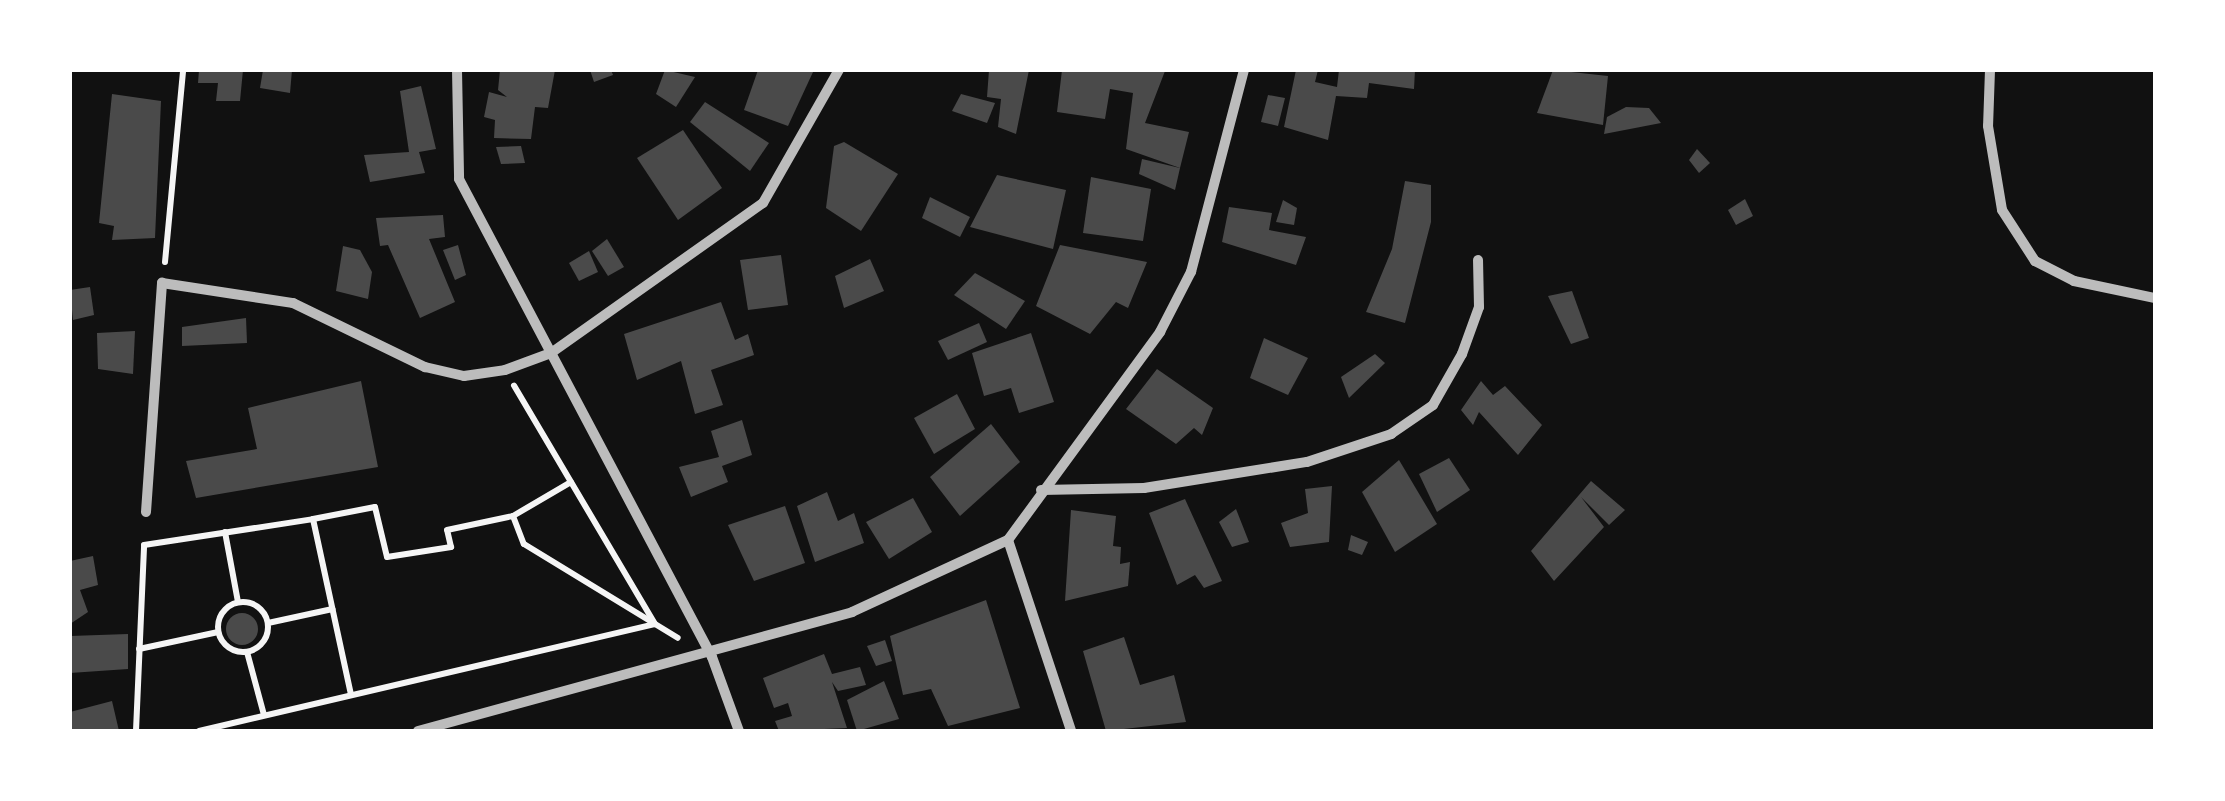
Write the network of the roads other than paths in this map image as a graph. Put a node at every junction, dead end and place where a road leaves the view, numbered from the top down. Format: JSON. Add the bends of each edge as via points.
{"nodes":[{"id":1,"x":457,"y":70,"type":"edge"},
{"id":2,"x":838,"y":70,"type":"edge"},
{"id":3,"x":1244,"y":70,"type":"edge"},
{"id":4,"x":1990,"y":70,"type":"edge"},
{"id":5,"x":1478,"y":260,"type":"dead end"},
{"id":6,"x":2155,"y":298,"type":"edge"},
{"id":7,"x":551,"y":352,"type":"junction"},
{"id":8,"x":1042,"y":490,"type":"junction"},
{"id":9,"x":146,"y":512,"type":"dead end"},
{"id":10,"x":1008,"y":540,"type":"junction"},
{"id":11,"x":712,"y":656,"type":"junction"},
{"id":12,"x":435,"y":729,"type":"edge"},
{"id":13,"x":418,"y":731,"type":"edge"},
{"id":14,"x":740,"y":731,"type":"edge"},
{"id":15,"x":1070,"y":731,"type":"edge"}],
"edges":[{"from":1,"to":7,"type":"street","via":[[459,180]]},
{"from":2,"to":7,"type":"street","via":[[763,202]]},
{"from":3,"to":8,"type":"street","via":[[1191,272],[1160,332]]},
{"from":4,"to":6,"type":"street","via":[[1988,126],[2002,210],[2035,261],[2074,281]]},
{"from":5,"to":8,"type":"street","via":[[1479,307],[1462,354],[1433,404],[1390,434],[1307,462],[1144,488]]},
{"from":7,"to":9,"type":"street","via":[[464,376],[425,367],[292,303],[162,284]]},
{"from":7,"to":11,"type":"street"},
{"from":8,"to":10,"type":"street"},
{"from":10,"to":11,"type":"street","via":[[852,612]]},
{"from":10,"to":15,"type":"street"},
{"from":11,"to":12,"type":"street"},
{"from":11,"to":14,"type":"street"},
{"from":12,"to":13,"type":"street"}]}
